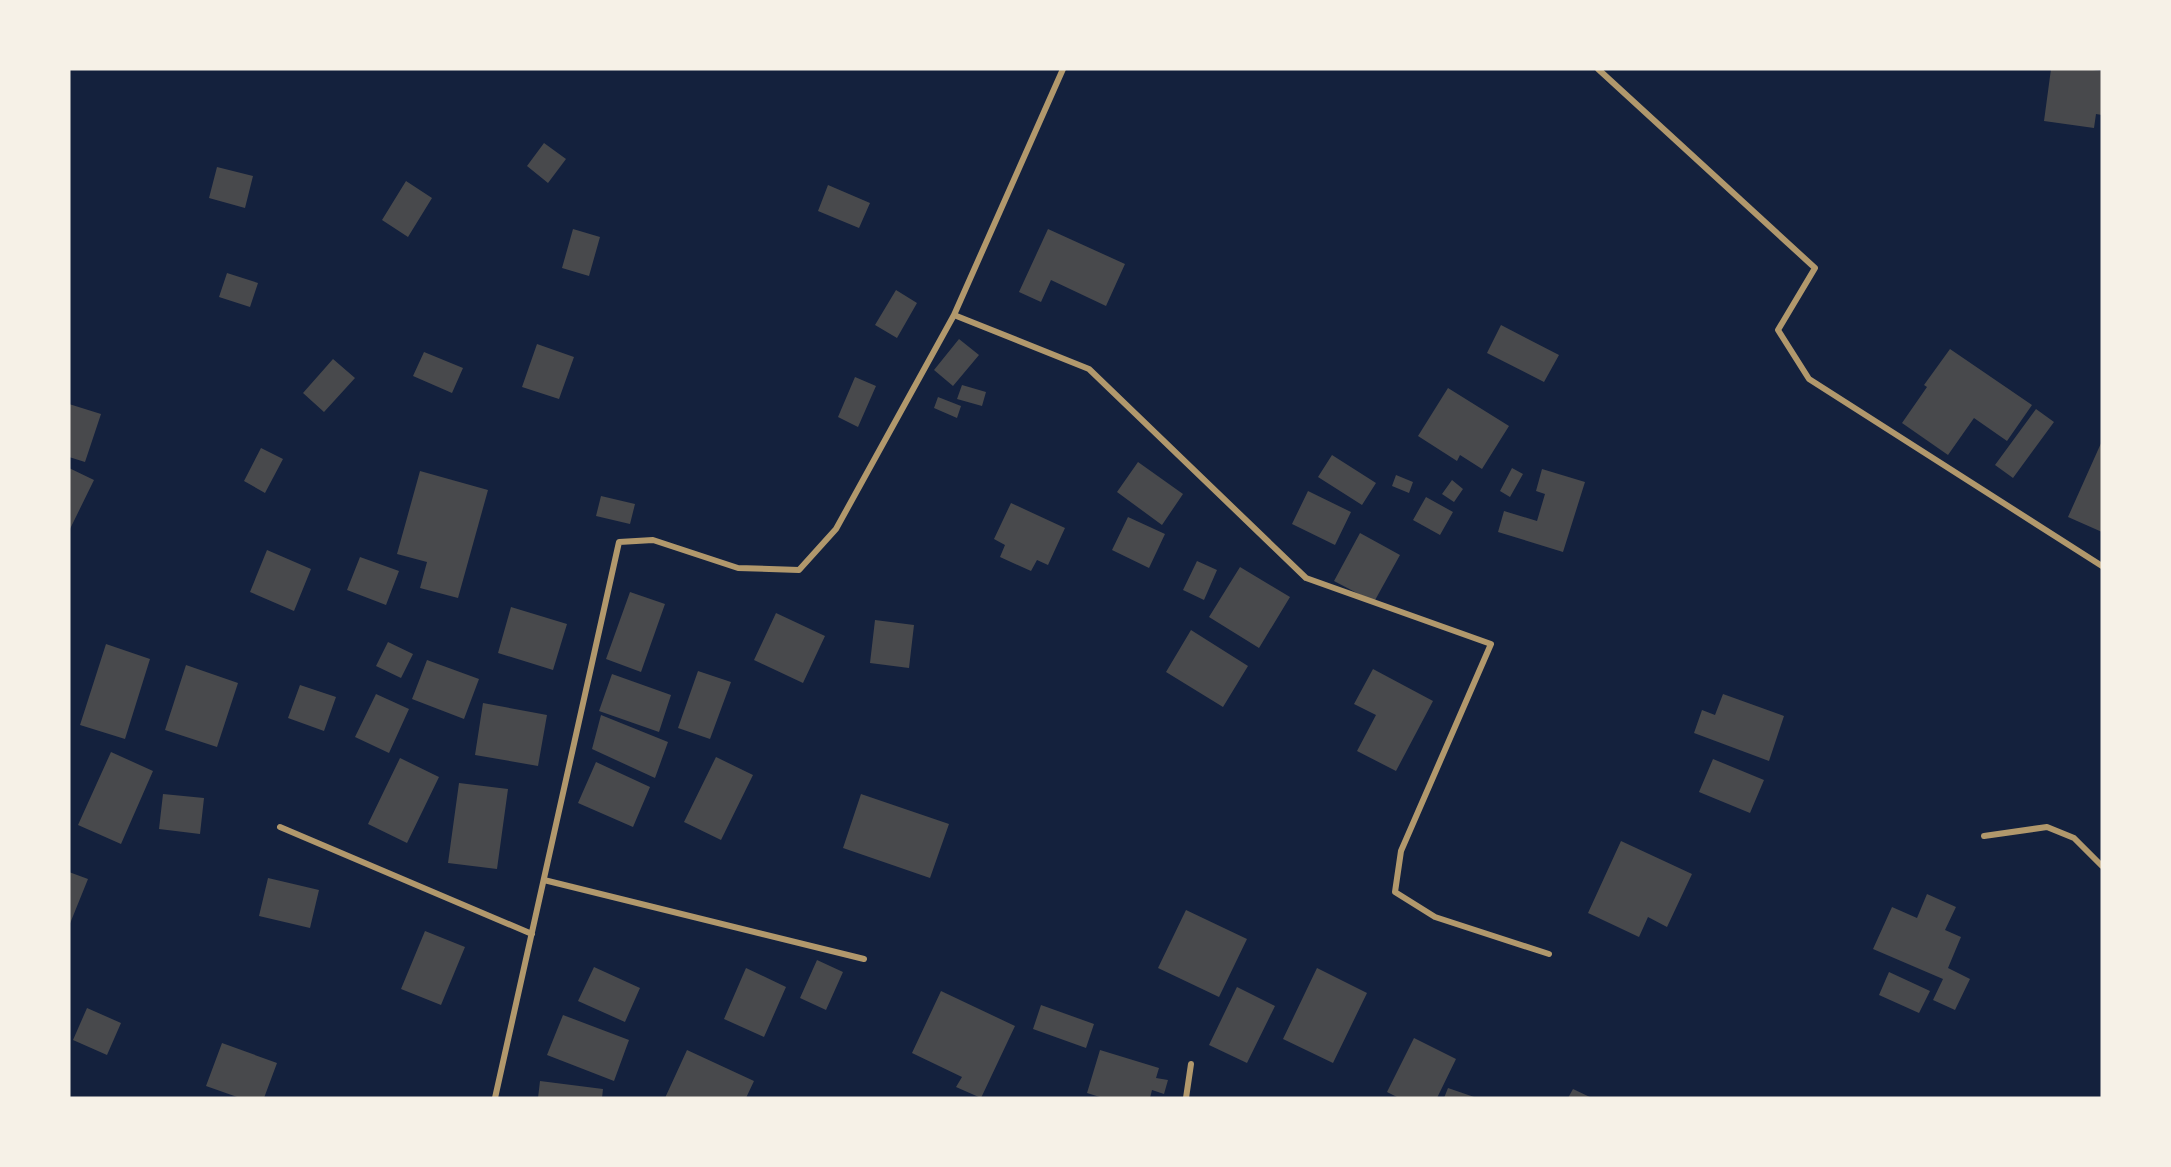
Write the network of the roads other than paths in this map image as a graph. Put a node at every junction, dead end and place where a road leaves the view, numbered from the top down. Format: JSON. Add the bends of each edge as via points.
{"nodes":[{"id":1,"x":1063,"y":69,"type":"edge"},
{"id":2,"x":1598,"y":69,"type":"edge"},
{"id":3,"x":954,"y":315,"type":"junction"},
{"id":4,"x":2102,"y":566,"type":"edge"},
{"id":5,"x":280,"y":826,"type":"dead end"},
{"id":6,"x":1984,"y":836,"type":"dead end"},
{"id":7,"x":2102,"y":866,"type":"edge"},
{"id":8,"x":544,"y":880,"type":"junction"},
{"id":9,"x":532,"y":934,"type":"junction"},
{"id":10,"x":1549,"y":954,"type":"dead end"},
{"id":11,"x":864,"y":959,"type":"dead end"},
{"id":12,"x":1191,"y":1064,"type":"dead end"},
{"id":13,"x":495,"y":1098,"type":"edge"},
{"id":14,"x":1186,"y":1098,"type":"edge"}],
"edges":[{"from":1,"to":3,"type":"street"},
{"from":2,"to":4,"type":"street","via":[[1815,268],[1778,330],[1809,379]]},
{"from":3,"to":8,"type":"street","via":[[836,530],[800,570],[738,568],[653,540],[619,542]]},
{"from":3,"to":10,"type":"street","via":[[1089,369],[1306,578],[1491,644],[1401,851],[1395,892],[1435,917]]},
{"from":5,"to":9,"type":"street"},
{"from":6,"to":7,"type":"street","via":[[2047,827],[2074,838]]},
{"from":8,"to":9,"type":"street"},
{"from":8,"to":11,"type":"street"},
{"from":9,"to":13,"type":"street"},
{"from":12,"to":14,"type":"street"}]}
